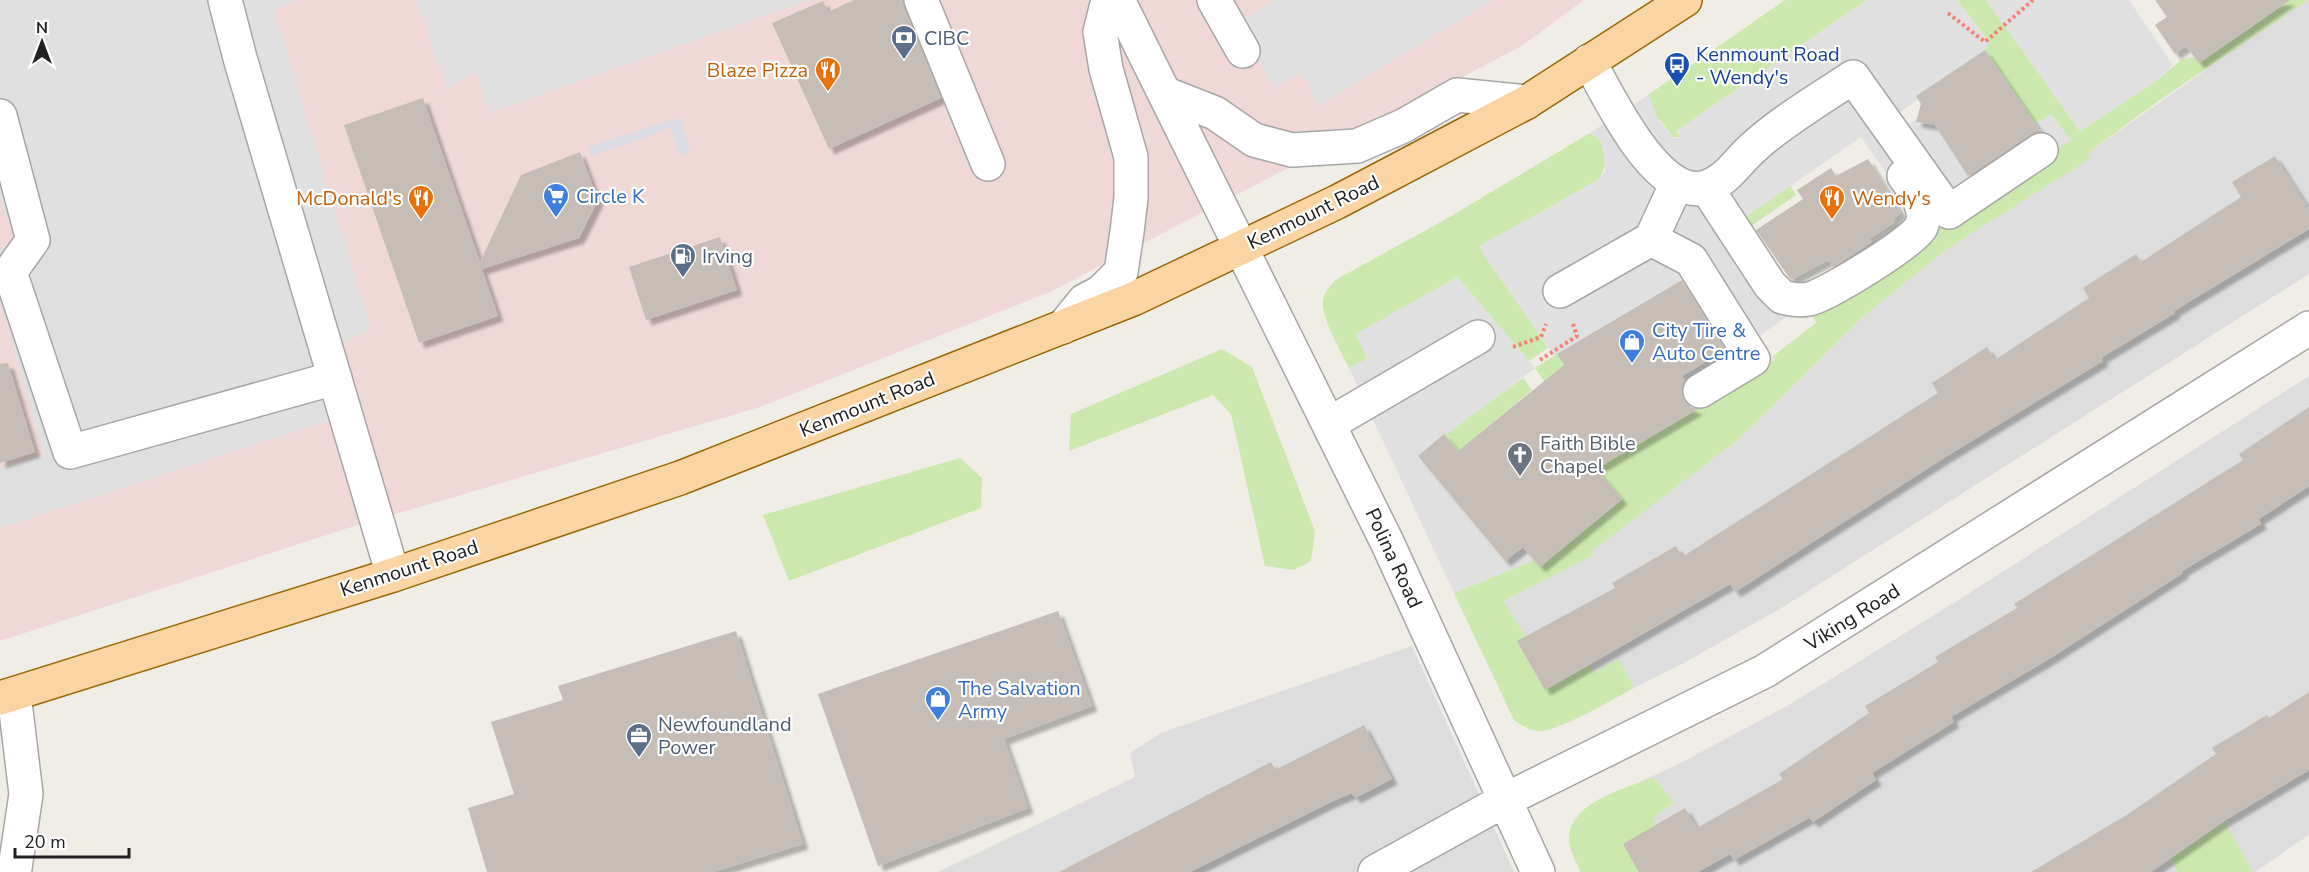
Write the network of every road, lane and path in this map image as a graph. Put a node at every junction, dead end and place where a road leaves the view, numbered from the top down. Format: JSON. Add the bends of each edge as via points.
{"nodes":[{"id":1,"x":225,"y":0,"type":"edge"},
{"id":2,"x":921,"y":0,"type":"edge"},
{"id":3,"x":1108,"y":0,"type":"edge"},
{"id":4,"x":1118,"y":0,"type":"edge"},
{"id":5,"x":1214,"y":0,"type":"edge"},
{"id":6,"x":1685,"y":0,"type":"edge"},
{"id":7,"x":2033,"y":0,"type":"edge"},
{"id":8,"x":1948,"y":13,"type":"dead end"},
{"id":9,"x":1243,"y":51,"type":"dead end"},
{"id":10,"x":1589,"y":61,"type":"junction"},
{"id":11,"x":1839,"y":87,"type":"junction"},
{"id":12,"x":1164,"y":93,"type":"junction"},
{"id":13,"x":1527,"y":102,"type":"junction"},
{"id":14,"x":0,"y":116,"type":"edge"},
{"id":15,"x":2041,"y":150,"type":"dead end"},
{"id":16,"x":988,"y":164,"type":"dead end"},
{"id":17,"x":1691,"y":185,"type":"junction"},
{"id":18,"x":1651,"y":239,"type":"junction"},
{"id":19,"x":1243,"y":246,"type":"junction"},
{"id":20,"x":1560,"y":291,"type":"joint"},
{"id":21,"x":1064,"y":327,"type":"junction"},
{"id":22,"x":2309,"y":328,"type":"edge"},
{"id":23,"x":1478,"y":337,"type":"dead end"},
{"id":24,"x":1511,"y":348,"type":"dead end"},
{"id":25,"x":1551,"y":352,"type":"dead end"},
{"id":26,"x":1540,"y":360,"type":"dead end"},
{"id":27,"x":335,"y":378,"type":"junction"},
{"id":28,"x":1700,"y":391,"type":"dead end"},
{"id":29,"x":1329,"y":424,"type":"junction"},
{"id":30,"x":393,"y":575,"type":"junction"},
{"id":31,"x":7,"y":696,"type":"edge"},
{"id":32,"x":1505,"y":800,"type":"junction"},
{"id":33,"x":3,"y":872,"type":"edge"},
{"id":34,"x":1375,"y":872,"type":"edge"},
{"id":35,"x":1539,"y":872,"type":"edge"}],
"edges":[{"from":1,"to":27,"type":"street"},
{"from":2,"to":16,"type":"street"},
{"from":3,"to":21,"type":"street","via":[[1100,32],[1106,69],[1131,157],[1127,232],[1121,272],[1101,292],[1084,301]]},
{"from":4,"to":12,"type":"street","name":"Polina Road"},
{"from":5,"to":9,"type":"street"},
{"from":6,"to":10,"type":"main road","name":"Kenmount Road"},
{"from":7,"to":8,"type":"path","via":[[1985,42]]},
{"from":10,"to":13,"type":"main road","name":"Kenmount Road"},
{"from":10,"to":17,"type":"street","via":[[1642,150],[1667,179]]},
{"from":11,"to":15,"type":"street","via":[[1853,77],[1949,212]]},
{"from":11,"to":17,"type":"street","via":[[1755,145],[1727,176]]},
{"from":11,"to":17,"type":"street","via":[[1916,192],[1923,209],[1922,226],[1910,240],[1825,293],[1808,300],[1782,297]]},
{"from":12,"to":13,"type":"street","via":[[1215,113],[1254,140],[1292,150],[1357,146],[1403,126],[1457,95]]},
{"from":12,"to":19,"type":"street","name":"Polina Road"},
{"from":13,"to":19,"type":"main road","name":"Kenmount Road","via":[[1337,202]]},
{"from":14,"to":27,"type":"street","via":[[33,240],[10,272],[70,452]]},
{"from":17,"to":18,"type":"street"},
{"from":18,"to":20,"type":"street"},
{"from":18,"to":28,"type":"street","via":[[1690,260],[1753,359]]},
{"from":19,"to":21,"type":"main road","name":"Kenmount Road","via":[[1134,299]]},
{"from":19,"to":29,"type":"street","name":"Polina Road"},
{"from":20,"to":24,"type":"path","via":[[1541,337]]},
{"from":21,"to":30,"type":"main road","name":"Kenmount Road","via":[[680,478]]},
{"from":22,"to":32,"type":"street","name":"Viking Road","via":[[1765,671]]},
{"from":23,"to":29,"type":"street"},
{"from":25,"to":26,"type":"path"},
{"from":27,"to":30,"type":"street"},
{"from":29,"to":32,"type":"street","name":"Polina Road"},
{"from":30,"to":31,"type":"main road","name":"Kenmount Road"},
{"from":31,"to":33,"type":"street","via":[[26,794],[15,868]]},
{"from":32,"to":34,"type":"street","name":"Viking Road"},
{"from":32,"to":35,"type":"street","name":"Polina Road"}]}
